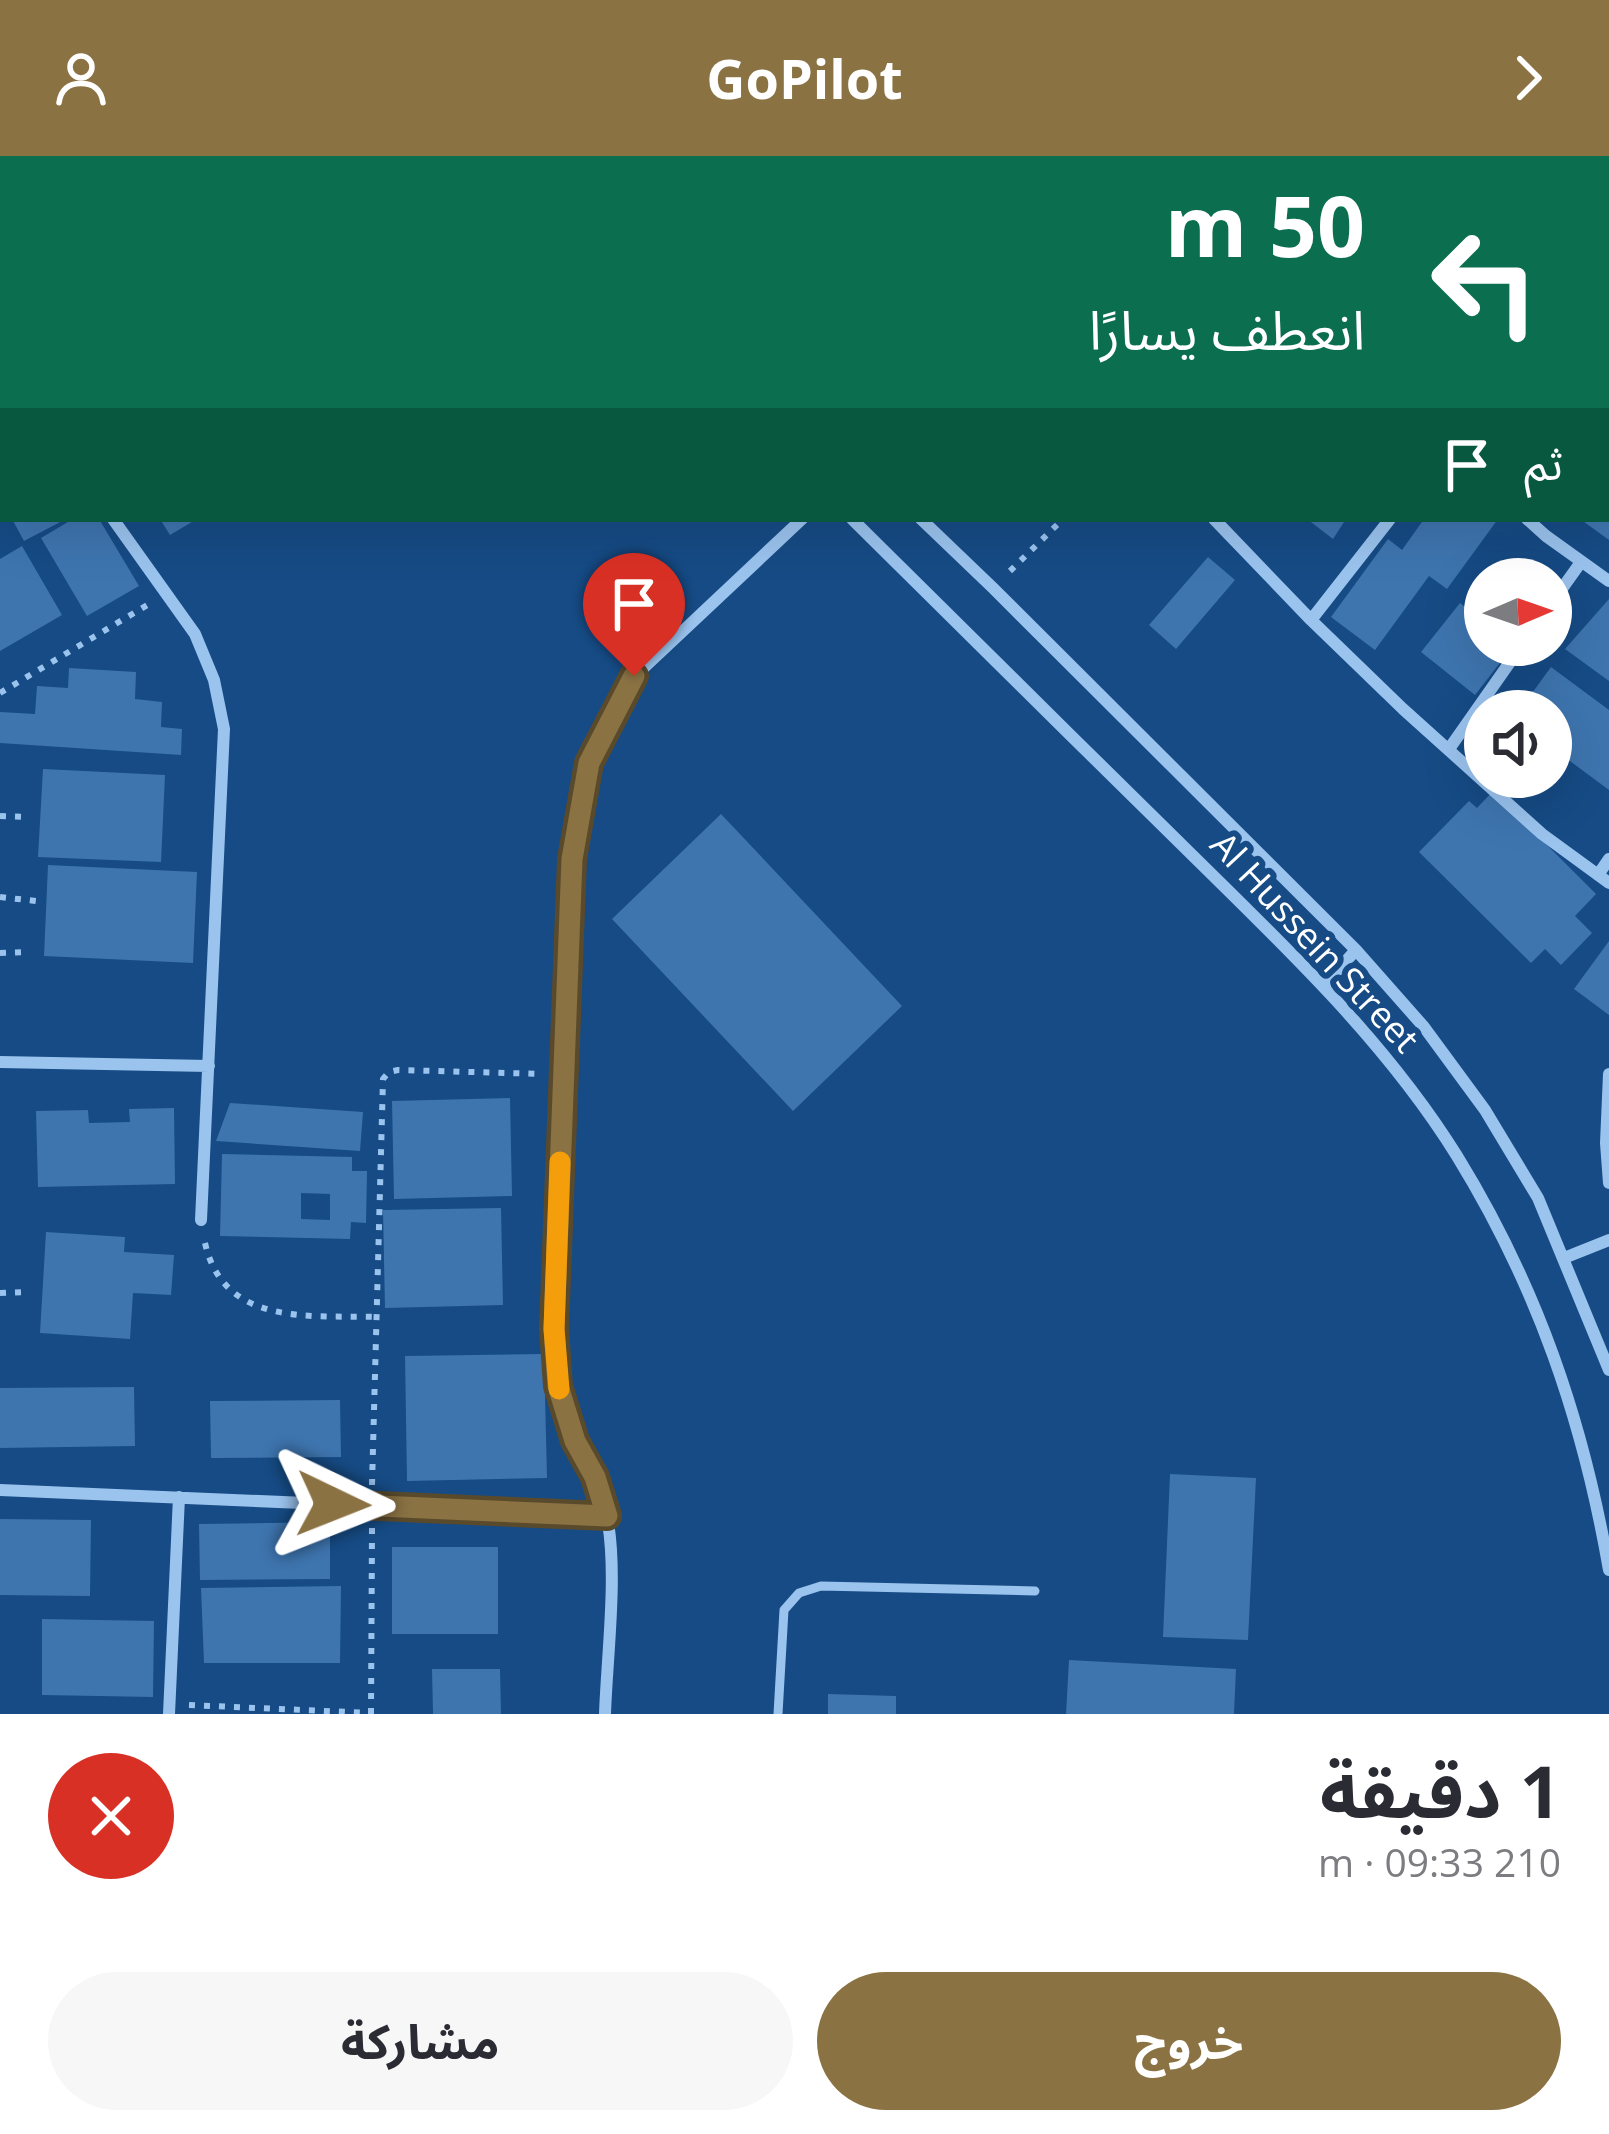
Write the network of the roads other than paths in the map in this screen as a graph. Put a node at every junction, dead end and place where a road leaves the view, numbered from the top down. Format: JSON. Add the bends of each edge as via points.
{"nodes":[{"id":1,"x":115,"y":522,"type":"edge"},
{"id":2,"x":799,"y":522,"type":"edge"},
{"id":3,"x":854,"y":522,"type":"edge"},
{"id":4,"x":924,"y":522,"type":"edge"},
{"id":5,"x":1217,"y":522,"type":"edge"},
{"id":6,"x":1388,"y":522,"type":"edge"},
{"id":7,"x":1531,"y":522,"type":"edge"},
{"id":8,"x":1581,"y":562,"type":"junction"},
{"id":9,"x":1572,"y":575,"type":"edge"},
{"id":10,"x":1609,"y":581,"type":"edge"},
{"id":11,"x":1311,"y":620,"type":"junction"},
{"id":12,"x":1507,"y":666,"type":"edge"},
{"id":13,"x":1449,"y":749,"type":"junction"},
{"id":14,"x":1609,"y":860,"type":"edge"},
{"id":15,"x":1604,"y":879,"type":"edge"},
{"id":16,"x":1356,"y":950,"type":"junction"},
{"id":17,"x":1324,"y":985,"type":"junction"},
{"id":18,"x":0,"y":1062,"type":"edge"},
{"id":19,"x":209,"y":1066,"type":"junction"},
{"id":20,"x":1609,"y":1074,"type":"edge"},
{"id":21,"x":1609,"y":1183,"type":"edge"},
{"id":22,"x":201,"y":1220,"type":"road end"},
{"id":23,"x":1609,"y":1240,"type":"edge"},
{"id":24,"x":1564,"y":1258,"type":"junction"},
{"id":25,"x":1609,"y":1370,"type":"edge"},
{"id":26,"x":0,"y":1490,"type":"edge"},
{"id":27,"x":179,"y":1498,"type":"junction"},
{"id":28,"x":607,"y":1516,"type":"junction"},
{"id":29,"x":1609,"y":1570,"type":"edge"},
{"id":30,"x":1035,"y":1591,"type":"dead end"},
{"id":31,"x":169,"y":1709,"type":"edge"},
{"id":32,"x":605,"y":1714,"type":"edge"},
{"id":33,"x":778,"y":1714,"type":"edge"}],
"edges":[{"from":1,"to":19,"type":"street","via":[[195,634],[224,729]]},
{"from":2,"to":28,"type":"street","via":[[634,676],[589,763],[572,859],[554,1329],[558,1386]]},
{"from":3,"to":17,"type":"street","name":"Al Hussein Street"},
{"from":4,"to":16,"type":"street","name":"Al Hussein Street"},
{"from":5,"to":11,"type":"street"},
{"from":6,"to":11,"type":"street"},
{"from":7,"to":8,"type":"street"},
{"from":8,"to":9,"type":"street"},
{"from":8,"to":10,"type":"street"},
{"from":11,"to":13,"type":"street"},
{"from":12,"to":13,"type":"street"},
{"from":13,"to":15,"type":"street"},
{"from":14,"to":15,"type":"street"},
{"from":16,"to":17,"type":"street"},
{"from":16,"to":24,"type":"street","name":"Al Hussein Street","via":[[1485,1110]]},
{"from":17,"to":29,"type":"street","name":"Al Hussein Street","via":[[1397,1070],[1507,1245],[1556,1359]]},
{"from":18,"to":19,"type":"street"},
{"from":19,"to":22,"type":"street"},
{"from":20,"to":21,"type":"street"},
{"from":23,"to":24,"type":"street"},
{"from":24,"to":25,"type":"street","name":"Al Hussein Street"},
{"from":26,"to":27,"type":"street"},
{"from":27,"to":28,"type":"street"},
{"from":27,"to":31,"type":"street"},
{"from":28,"to":32,"type":"street"},
{"from":30,"to":33,"type":"lane","via":[[799,1592],[784,1610]]}]}
